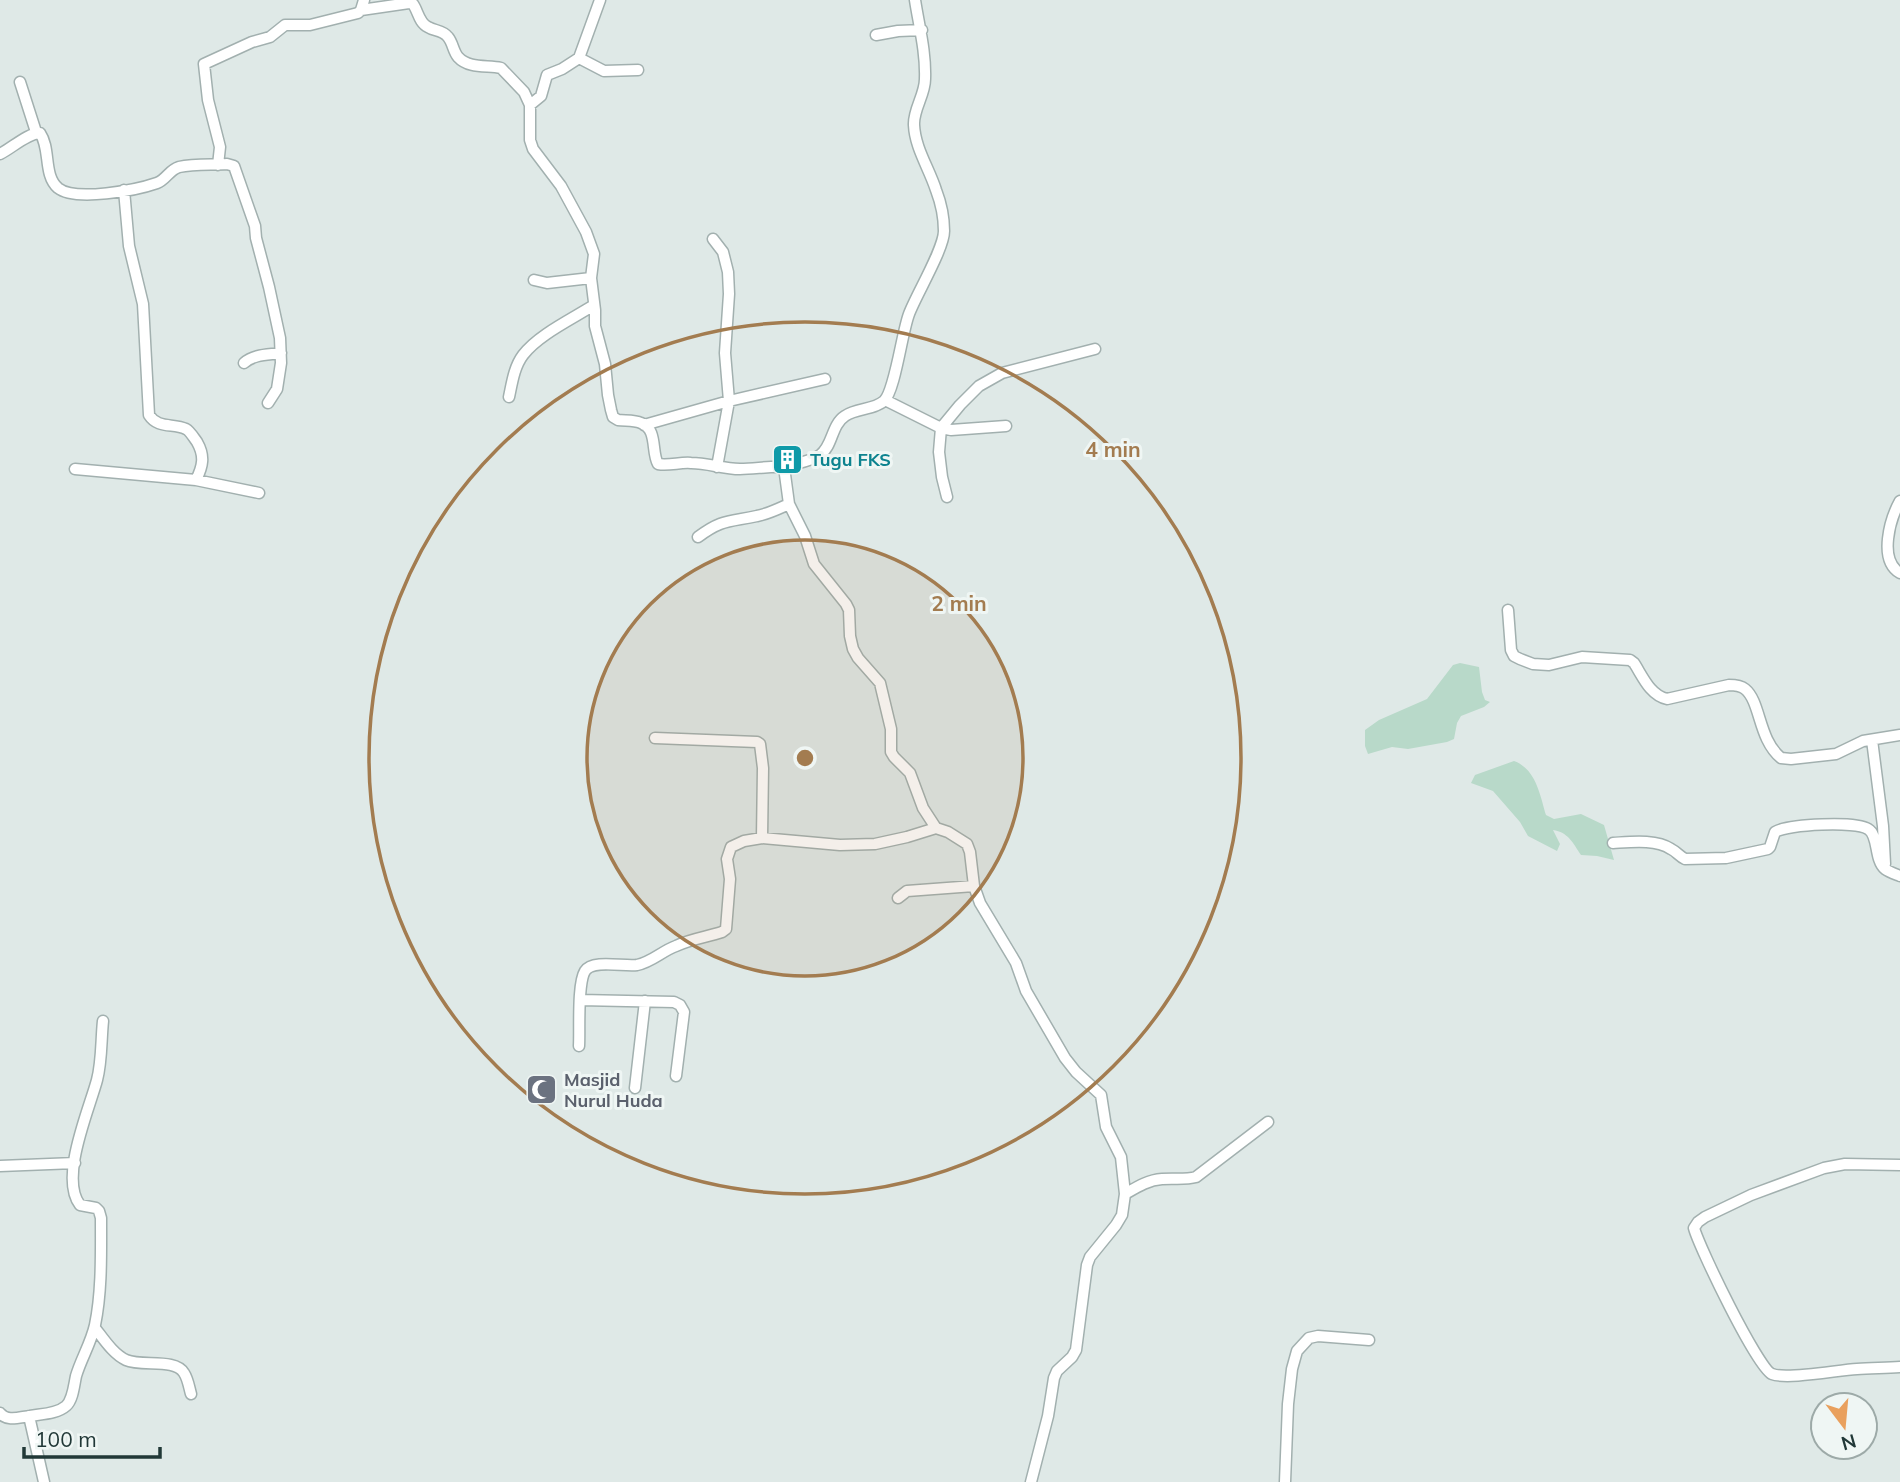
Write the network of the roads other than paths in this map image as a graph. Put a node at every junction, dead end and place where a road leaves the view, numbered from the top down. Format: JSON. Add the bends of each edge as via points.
{"nodes":[{"id":1,"x":600,"y":0,"type":"edge"},
{"id":2,"x":915,"y":0,"type":"edge"},
{"id":3,"x":363,"y":5,"type":"edge"},
{"id":4,"x":922,"y":30,"type":"junction"},
{"id":5,"x":876,"y":35,"type":"dead end"},
{"id":6,"x":579,"y":58,"type":"junction"},
{"id":7,"x":638,"y":70,"type":"dead end"},
{"id":8,"x":20,"y":82,"type":"dead end"},
{"id":9,"x":530,"y":105,"type":"junction"},
{"id":10,"x":36,"y":132,"type":"junction"},
{"id":11,"x":0,"y":154,"type":"edge"},
{"id":12,"x":218,"y":165,"type":"junction"},
{"id":13,"x":124,"y":190,"type":"junction"},
{"id":14,"x":713,"y":239,"type":"dead end"},
{"id":15,"x":591,"y":278,"type":"junction"},
{"id":16,"x":534,"y":280,"type":"dead end"},
{"id":17,"x":594,"y":304,"type":"junction"},
{"id":18,"x":1095,"y":349,"type":"dead end"},
{"id":19,"x":281,"y":353,"type":"junction"},
{"id":20,"x":244,"y":363,"type":"dead end"},
{"id":21,"x":825,"y":379,"type":"dead end"},
{"id":22,"x":509,"y":397,"type":"dead end"},
{"id":23,"x":885,"y":400,"type":"junction"},
{"id":24,"x":729,"y":401,"type":"junction"},
{"id":25,"x":268,"y":403,"type":"dead end"},
{"id":26,"x":644,"y":425,"type":"junction"},
{"id":27,"x":1006,"y":426,"type":"dead end"},
{"id":28,"x":941,"y":428,"type":"junction"},
{"id":29,"x":718,"y":467,"type":"junction"},
{"id":30,"x":784,"y":467,"type":"junction"},
{"id":31,"x":75,"y":470,"type":"dead end"},
{"id":32,"x":196,"y":480,"type":"junction"},
{"id":33,"x":259,"y":493,"type":"dead end"},
{"id":34,"x":947,"y":496,"type":"dead end"},
{"id":35,"x":1900,"y":500,"type":"edge"},
{"id":36,"x":789,"y":504,"type":"junction"},
{"id":37,"x":698,"y":537,"type":"dead end"},
{"id":38,"x":1900,"y":573,"type":"edge"},
{"id":39,"x":1508,"y":610,"type":"dead end"},
{"id":40,"x":1900,"y":735,"type":"edge"},
{"id":41,"x":655,"y":738,"type":"dead end"},
{"id":42,"x":1872,"y":740,"type":"junction"},
{"id":43,"x":936,"y":828,"type":"junction"},
{"id":44,"x":762,"y":838,"type":"junction"},
{"id":45,"x":1613,"y":843,"type":"dead end"},
{"id":46,"x":1885,"y":870,"type":"junction"},
{"id":47,"x":1900,"y":876,"type":"edge"},
{"id":48,"x":974,"y":886,"type":"junction"},
{"id":49,"x":898,"y":898,"type":"dead end"},
{"id":50,"x":580,"y":1000,"type":"junction"},
{"id":51,"x":645,"y":1001,"type":"junction"},
{"id":52,"x":103,"y":1021,"type":"dead end"},
{"id":53,"x":579,"y":1046,"type":"dead end"},
{"id":54,"x":676,"y":1076,"type":"dead end"},
{"id":55,"x":635,"y":1088,"type":"dead end"},
{"id":56,"x":1268,"y":1122,"type":"dead end"},
{"id":57,"x":75,"y":1163,"type":"junction"},
{"id":58,"x":1900,"y":1165,"type":"edge"},
{"id":59,"x":0,"y":1166,"type":"edge"},
{"id":60,"x":1125,"y":1194,"type":"junction"},
{"id":61,"x":94,"y":1328,"type":"junction"},
{"id":62,"x":1369,"y":1340,"type":"dead end"},
{"id":63,"x":1900,"y":1367,"type":"edge"},
{"id":64,"x":191,"y":1394,"type":"dead end"},
{"id":65,"x":0,"y":1413,"type":"edge"},
{"id":66,"x":29,"y":1416,"type":"junction"},
{"id":67,"x":44,"y":1482,"type":"edge"},
{"id":68,"x":1031,"y":1482,"type":"edge"},
{"id":69,"x":1285,"y":1482,"type":"edge"}],
"edges":[{"from":1,"to":6,"type":"street"},
{"from":2,"to":4,"type":"street"},
{"from":3,"to":9,"type":"street","via":[[413,4],[423,23],[448,37],[457,56],[501,68]]},
{"from":3,"to":12,"type":"street","via":[[358,13],[310,25],[285,25],[270,37],[204,64],[220,147]]},
{"from":4,"to":5,"type":"street"},
{"from":4,"to":23,"type":"street","via":[[926,80],[914,123],[943,211],[944,239],[909,314]]},
{"from":6,"to":7,"type":"street","via":[[604,71]]},
{"from":6,"to":9,"type":"street","via":[[547,75],[541,96]]},
{"from":8,"to":10,"type":"street"},
{"from":9,"to":15,"type":"street","via":[[531,144],[586,232],[594,254]]},
{"from":10,"to":11,"type":"street"},
{"from":10,"to":13,"type":"street","via":[[44,140],[58,188],[71,195]]},
{"from":12,"to":13,"type":"street","via":[[178,168],[160,182]]},
{"from":12,"to":19,"type":"street","via":[[234,166],[253,220]]},
{"from":13,"to":32,"type":"street","via":[[129,246],[143,304],[149,415],[193,436],[203,461]]},
{"from":14,"to":24,"type":"street","via":[[723,251],[729,272],[725,352]]},
{"from":15,"to":16,"type":"street"},
{"from":15,"to":17,"type":"street"},
{"from":17,"to":22,"type":"street","via":[[522,356]]},
{"from":17,"to":26,"type":"street","via":[[612,414],[618,420]]},
{"from":18,"to":28,"type":"street","via":[[1002,373],[979,386]]},
{"from":19,"to":20,"type":"street"},
{"from":19,"to":25,"type":"street","via":[[277,389]]},
{"from":21,"to":24,"type":"street"},
{"from":23,"to":28,"type":"street"},
{"from":23,"to":30,"type":"street","via":[[842,418],[822,454]]},
{"from":24,"to":26,"type":"street"},
{"from":24,"to":29,"type":"street"},
{"from":26,"to":29,"type":"street","via":[[651,433],[658,464]]},
{"from":27,"to":28,"type":"street"},
{"from":28,"to":34,"type":"street","via":[[939,452]]},
{"from":29,"to":30,"type":"street"},
{"from":30,"to":36,"type":"street"},
{"from":31,"to":32,"type":"street"},
{"from":32,"to":33,"type":"street"},
{"from":35,"to":38,"type":"street","via":[[1888,542],[1891,564]]},
{"from":36,"to":37,"type":"street","via":[[726,521]]},
{"from":36,"to":43,"type":"street","via":[[816,569],[849,610],[853,649],[880,683],[891,729],[891,751],[910,773]]},
{"from":39,"to":42,"type":"street","via":[[1511,650],[1514,656],[1534,664],[1582,657],[1630,660],[1652,691],[1667,699],[1729,685],[1745,688],[1769,745],[1781,758],[1836,754]]},
{"from":40,"to":42,"type":"street"},
{"from":41,"to":44,"type":"street","via":[[760,744]]},
{"from":42,"to":46,"type":"street"},
{"from":43,"to":44,"type":"street","via":[[861,846]]},
{"from":43,"to":48,"type":"street","via":[[967,844]]},
{"from":44,"to":50,"type":"street","via":[[737,843],[728,853],[726,929],[680,944],[638,965],[592,966],[580,985]]},
{"from":45,"to":46,"type":"street","via":[[1661,845],[1685,859],[1726,858],[1768,849],[1775,832],[1786,827],[1854,826],[1872,832]]},
{"from":46,"to":47,"type":"street"},
{"from":48,"to":49,"type":"street","via":[[907,891]]},
{"from":48,"to":60,"type":"street","via":[[1065,1058],[1101,1095],[1106,1127],[1121,1157]]},
{"from":50,"to":51,"type":"street"},
{"from":50,"to":53,"type":"street"},
{"from":51,"to":54,"type":"street","via":[[674,1002],[684,1012]]},
{"from":51,"to":55,"type":"street"},
{"from":52,"to":57,"type":"street","via":[[97,1080]]},
{"from":56,"to":60,"type":"street","via":[[1196,1177],[1158,1179]]},
{"from":57,"to":59,"type":"street"},
{"from":57,"to":61,"type":"street","via":[[75,1199],[100,1210],[101,1218]]},
{"from":58,"to":63,"type":"street","via":[[1824,1168],[1751,1195],[1705,1217],[1694,1228],[1769,1372],[1785,1376]]},
{"from":60,"to":68,"type":"street","via":[[1122,1215],[1087,1265],[1076,1350],[1054,1378]]},
{"from":61,"to":64,"type":"street","via":[[119,1357],[183,1370]]},
{"from":61,"to":66,"type":"street","via":[[69,1403]]},
{"from":62,"to":69,"type":"street","via":[[1318,1336],[1309,1338],[1297,1351],[1287,1404]]},
{"from":65,"to":66,"type":"street","via":[[6,1418]]},
{"from":66,"to":67,"type":"street"}]}
